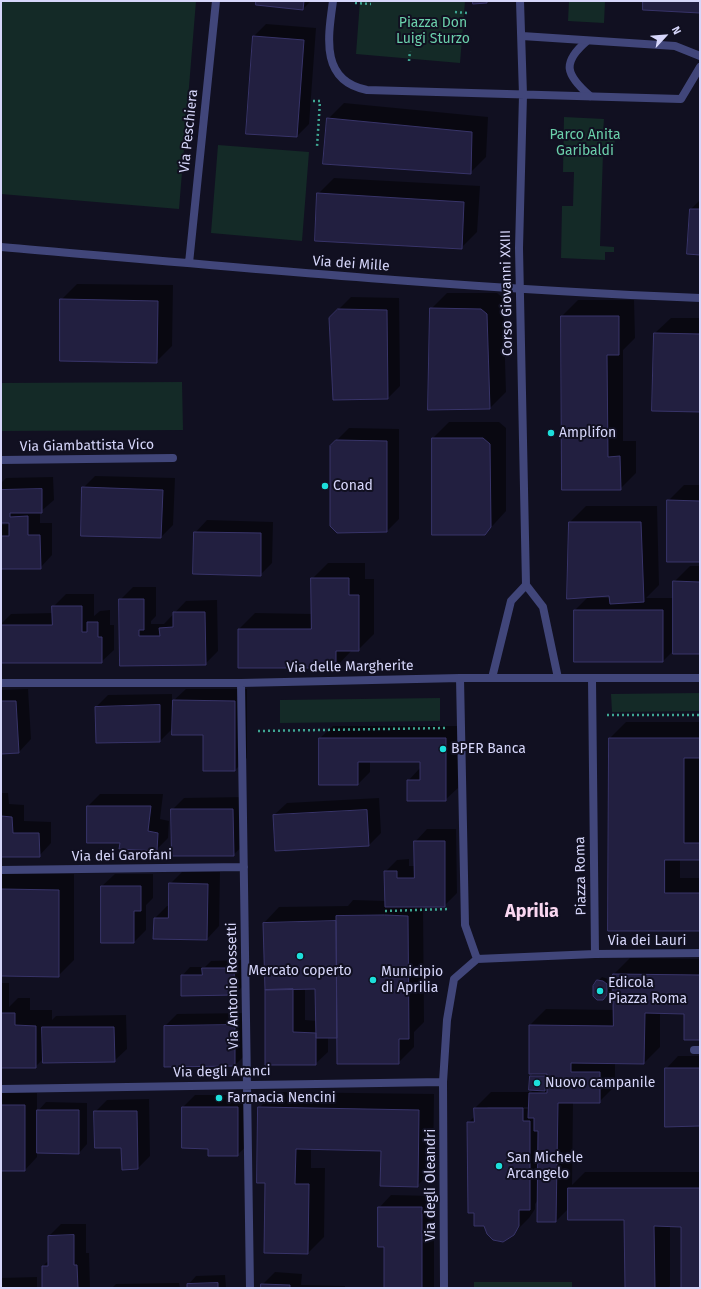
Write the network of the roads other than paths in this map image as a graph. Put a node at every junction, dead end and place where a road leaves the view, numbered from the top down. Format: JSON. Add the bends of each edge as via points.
{"nodes":[{"id":1,"x":216,"y":1,"type":"edge"},
{"id":2,"x":333,"y":1,"type":"edge"},
{"id":3,"x":520,"y":1,"type":"edge"},
{"id":4,"x":522,"y":36,"type":"junction"},
{"id":5,"x":587,"y":41,"type":"junction"},
{"id":6,"x":700,"y":56,"type":"edge"},
{"id":7,"x":700,"y":67,"type":"edge"},
{"id":8,"x":523,"y":95,"type":"junction"},
{"id":9,"x":590,"y":96,"type":"junction"},
{"id":10,"x":1,"y":247,"type":"edge"},
{"id":11,"x":189,"y":263,"type":"junction"},
{"id":12,"x":520,"y":288,"type":"junction"},
{"id":13,"x":700,"y":298,"type":"edge"},
{"id":14,"x":173,"y":458,"type":"dead end"},
{"id":15,"x":1,"y":460,"type":"edge"},
{"id":16,"x":526,"y":585,"type":"junction"},
{"id":17,"x":460,"y":678,"type":"junction"},
{"id":18,"x":492,"y":678,"type":"junction"},
{"id":19,"x":558,"y":678,"type":"junction"},
{"id":20,"x":700,"y":678,"type":"edge"},
{"id":21,"x":592,"y":679,"type":"junction"},
{"id":22,"x":1,"y":683,"type":"edge"},
{"id":23,"x":241,"y":683,"type":"junction"},
{"id":24,"x":244,"y":867,"type":"junction"},
{"id":25,"x":1,"y":870,"type":"edge"},
{"id":26,"x":595,"y":954,"type":"junction"},
{"id":27,"x":700,"y":954,"type":"edge"},
{"id":28,"x":477,"y":959,"type":"junction"},
{"id":29,"x":443,"y":1082,"type":"junction"},
{"id":30,"x":247,"y":1085,"type":"junction"},
{"id":31,"x":1,"y":1089,"type":"edge"},
{"id":32,"x":250,"y":1288,"type":"edge"},
{"id":33,"x":444,"y":1288,"type":"edge"}],
"edges":[{"from":1,"to":11,"type":"street","name":"Via Peschiera"},
{"from":2,"to":8,"type":"street","via":[[328,39],[330,58],[337,72],[353,86],[367,90]]},
{"from":3,"to":4,"type":"street","name":"Corso Giovanni XXIII"},
{"from":4,"to":5,"type":"street"},
{"from":4,"to":8,"type":"street","name":"Corso Giovanni XXIII"},
{"from":5,"to":6,"type":"street","via":[[675,46]]},
{"from":5,"to":9,"type":"street","via":[[570,58],[569,67],[576,84]]},
{"from":7,"to":9,"type":"street","via":[[681,99]]},
{"from":8,"to":9,"type":"street"},
{"from":8,"to":12,"type":"street","name":"Corso Giovanni XXIII"},
{"from":10,"to":11,"type":"street","name":"Via dei Mille"},
{"from":11,"to":12,"type":"street","name":"Via dei Mille","via":[[306,274]]},
{"from":12,"to":13,"type":"street","name":"Via dei Mille"},
{"from":12,"to":16,"type":"street","name":"Corso Giovanni XXIII"},
{"from":14,"to":15,"type":"street","name":"Via Giambattista Vico"},
{"from":16,"to":18,"type":"street","via":[[511,601]]},
{"from":16,"to":19,"type":"street","via":[[543,607]]},
{"from":17,"to":18,"type":"street","name":"Via delle Margherite"},
{"from":17,"to":23,"type":"street","name":"Via delle Margherite"},
{"from":17,"to":28,"type":"street","via":[[465,925]]},
{"from":18,"to":19,"type":"street","name":"Via delle Margherite"},
{"from":19,"to":21,"type":"street","name":"Via delle Margherite"},
{"from":20,"to":21,"type":"street","name":"Via delle Margherite"},
{"from":21,"to":26,"type":"street","name":"Piazza Roma"},
{"from":22,"to":23,"type":"street","name":"Via delle Margherite"},
{"from":23,"to":24,"type":"street","name":"Via Antonio Rossetti"},
{"from":24,"to":25,"type":"street","name":"Via dei Garofani"},
{"from":24,"to":30,"type":"street","name":"Via Antonio Rossetti"},
{"from":26,"to":27,"type":"street","name":"Via dei Lauri"},
{"from":26,"to":28,"type":"street"},
{"from":28,"to":29,"type":"street","via":[[454,980],[447,1020]]},
{"from":29,"to":30,"type":"street","name":"Via degli Aranci"},
{"from":29,"to":33,"type":"street","name":"Via degli Oleandri"},
{"from":30,"to":31,"type":"street","name":"Via degli Aranci"},
{"from":30,"to":32,"type":"street","name":"Via Antonio Rossetti"}]}
